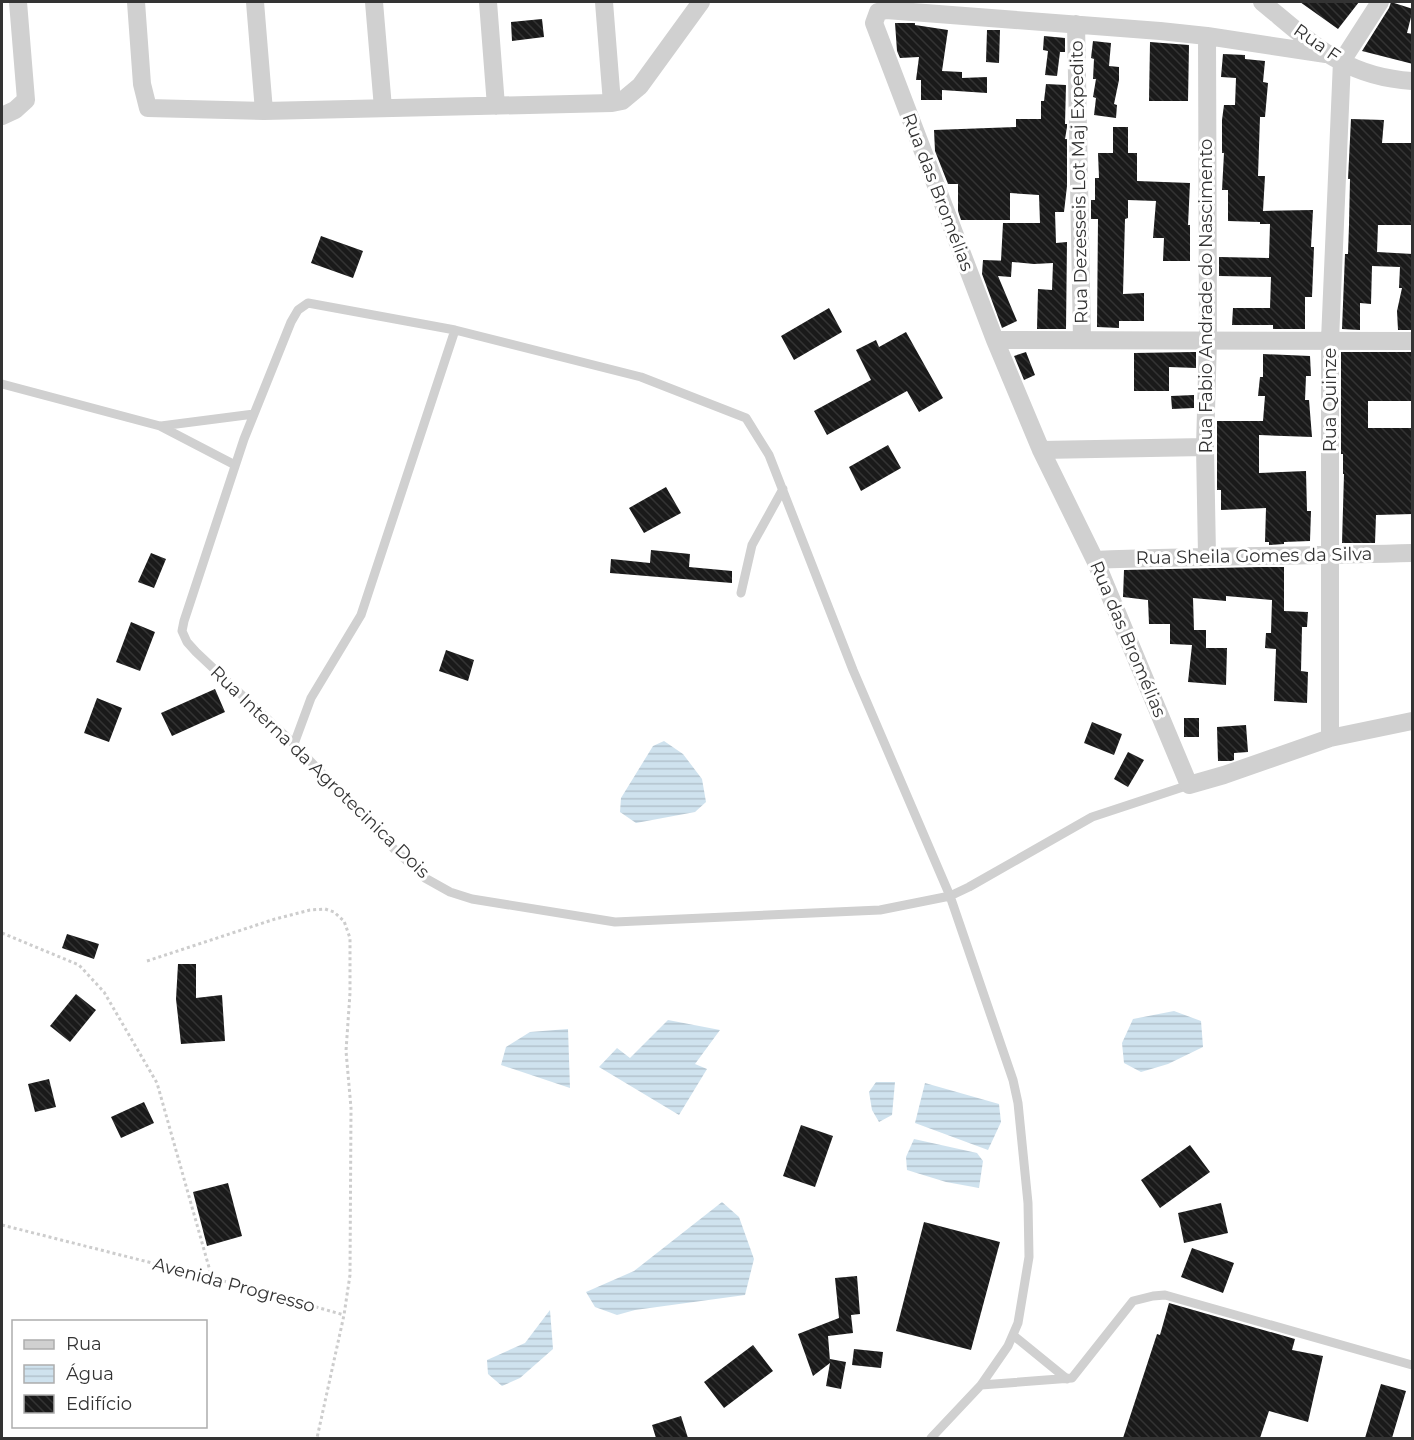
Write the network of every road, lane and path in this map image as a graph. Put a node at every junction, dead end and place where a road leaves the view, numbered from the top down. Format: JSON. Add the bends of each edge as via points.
{"nodes":[{"id":1,"x":18,"y":2,"type":"edge"},
{"id":2,"x":136,"y":2,"type":"edge"},
{"id":3,"x":255,"y":2,"type":"edge"},
{"id":4,"x":374,"y":2,"type":"edge"},
{"id":5,"x":488,"y":2,"type":"edge"},
{"id":6,"x":604,"y":2,"type":"edge"},
{"id":7,"x":701,"y":2,"type":"edge"},
{"id":8,"x":1263,"y":2,"type":"edge"},
{"id":9,"x":1380,"y":2,"type":"edge"},
{"id":10,"x":1076,"y":24,"type":"junction"},
{"id":11,"x":1208,"y":36,"type":"junction"},
{"id":12,"x":1334,"y":58,"type":"junction"},
{"id":13,"x":1413,"y":81,"type":"edge"},
{"id":14,"x":612,"y":104,"type":"junction"},
{"id":15,"x":496,"y":106,"type":"junction"},
{"id":16,"x":383,"y":108,"type":"junction"},
{"id":17,"x":264,"y":111,"type":"junction"},
{"id":18,"x":2,"y":116,"type":"edge"},
{"id":19,"x":456,"y":330,"type":"junction"},
{"id":20,"x":1208,"y":339,"type":"junction"},
{"id":21,"x":995,"y":340,"type":"junction"},
{"id":22,"x":1082,"y":340,"type":"junction"},
{"id":23,"x":1329,"y":340,"type":"junction"},
{"id":24,"x":1413,"y":341,"type":"edge"},
{"id":25,"x":2,"y":384,"type":"edge"},
{"id":26,"x":254,"y":414,"type":"junction"},
{"id":27,"x":160,"y":426,"type":"junction"},
{"id":28,"x":1205,"y":447,"type":"junction"},
{"id":29,"x":1041,"y":450,"type":"junction"},
{"id":30,"x":235,"y":465,"type":"junction"},
{"id":31,"x":783,"y":489,"type":"junction"},
{"id":32,"x":1413,"y":553,"type":"edge"},
{"id":33,"x":1207,"y":555,"type":"junction"},
{"id":34,"x":1330,"y":556,"type":"junction"},
{"id":35,"x":1095,"y":560,"type":"junction"},
{"id":36,"x":741,"y":593,"type":"dead end"},
{"id":37,"x":1413,"y":721,"type":"edge"},
{"id":38,"x":1330,"y":738,"type":"junction"},
{"id":39,"x":294,"y":744,"type":"junction"},
{"id":40,"x":1189,"y":785,"type":"junction"},
{"id":41,"x":950,"y":896,"type":"junction"},
{"id":42,"x":2,"y":933,"type":"edge"},
{"id":43,"x":147,"y":961,"type":"dead end"},
{"id":44,"x":2,"y":1224,"type":"edge"},
{"id":45,"x":212,"y":1278,"type":"junction"},
{"id":46,"x":344,"y":1315,"type":"junction"},
{"id":47,"x":1013,"y":1335,"type":"junction"},
{"id":48,"x":1413,"y":1365,"type":"edge"},
{"id":49,"x":1067,"y":1379,"type":"junction"},
{"id":50,"x":981,"y":1385,"type":"junction"},
{"id":51,"x":931,"y":1437,"type":"edge"},
{"id":52,"x":317,"y":1438,"type":"edge"}],
"edges":[{"from":1,"to":18,"type":"street","via":[[26,100]]},
{"from":2,"to":17,"type":"street","via":[[142,84],[148,108]]},
{"from":3,"to":17,"type":"street"},
{"from":4,"to":16,"type":"street"},
{"from":5,"to":15,"type":"street"},
{"from":6,"to":14,"type":"street"},
{"from":7,"to":14,"type":"street","via":[[640,86]]},
{"from":8,"to":12,"type":"street","name":"Rua F"},
{"from":9,"to":12,"type":"street"},
{"from":10,"to":11,"type":"street","name":"Rua das Bromélias"},
{"from":10,"to":21,"type":"street","name":"Rua das Bromélias","via":[[886,10],[875,16],[878,34]]},
{"from":10,"to":22,"type":"street","name":"Rua Dezesseis Lot Maj Expedito"},
{"from":11,"to":12,"type":"street","name":"Rua das Bromélias"},
{"from":11,"to":20,"type":"street","name":"Rua Fabio Andrade do Nascimento"},
{"from":12,"to":13,"type":"street","name":"Rua F","via":[[1379,76]]},
{"from":12,"to":23,"type":"street","name":"Rua Quinze"},
{"from":14,"to":15,"type":"street"},
{"from":15,"to":16,"type":"street"},
{"from":16,"to":17,"type":"street"},
{"from":19,"to":26,"type":"lane","via":[[308,303],[291,322]]},
{"from":19,"to":31,"type":"lane","via":[[641,377],[746,418],[769,455]]},
{"from":19,"to":39,"type":"lane","via":[[361,615],[311,698]]},
{"from":20,"to":22,"type":"street"},
{"from":20,"to":23,"type":"street"},
{"from":20,"to":28,"type":"street","name":"Rua Fabio Andrade do Nascimento"},
{"from":21,"to":22,"type":"street"},
{"from":21,"to":29,"type":"street","name":"Rua das Bromélias"},
{"from":23,"to":24,"type":"street"},
{"from":23,"to":34,"type":"street","name":"Rua Quinze"},
{"from":25,"to":27,"type":"lane"},
{"from":26,"to":27,"type":"lane"},
{"from":26,"to":30,"type":"lane"},
{"from":27,"to":30,"type":"lane"},
{"from":28,"to":29,"type":"street"},
{"from":28,"to":33,"type":"street","name":"Rua Fabio Andrade do Nascimento"},
{"from":29,"to":35,"type":"street","name":"Rua das Bromélias"},
{"from":30,"to":39,"type":"lane","name":"Rua Interna da Agrotecinica Dois","via":[[182,631],[196,652]]},
{"from":31,"to":36,"type":"lane","via":[[752,545]]},
{"from":31,"to":41,"type":"lane","via":[[853,670]]},
{"from":32,"to":34,"type":"street","name":"Rua Sheila Gomes da Silva"},
{"from":33,"to":34,"type":"street","name":"Rua Sheila Gomes da Silva"},
{"from":33,"to":35,"type":"street","name":"Rua Sheila Gomes da Silva"},
{"from":34,"to":38,"type":"street","name":"Rua Quinze"},
{"from":35,"to":40,"type":"street","name":"Rua das Bromélias"},
{"from":37,"to":38,"type":"street","name":"Rua Interna da Agrotecinica Dois"},
{"from":38,"to":40,"type":"street","name":"Rua Interna da Agrotecinica Dois"},
{"from":39,"to":41,"type":"lane","name":"Rua Interna da Agrotecinica Dois","via":[[425,878],[472,899],[615,922],[880,910]]},
{"from":40,"to":41,"type":"lane","name":"Rua Interna da Agrotecinica Dois","via":[[1092,817]]},
{"from":41,"to":47,"type":"lane","via":[[1018,1103],[1029,1257]]},
{"from":42,"to":45,"type":"path","via":[[79,965],[104,992],[156,1083]]},
{"from":43,"to":46,"type":"path","via":[[310,910],[325,909],[344,921],[350,938],[346,1051],[351,1108],[351,1205],[350,1275]]},
{"from":44,"to":45,"type":"path","name":"Avenida Progresso"},
{"from":45,"to":46,"type":"path","name":"Avenida Progresso"},
{"from":46,"to":52,"type":"path"},
{"from":47,"to":49,"type":"lane"},
{"from":47,"to":50,"type":"lane"},
{"from":48,"to":49,"type":"lane","via":[[1159,1295],[1133,1301],[1075,1375]]},
{"from":49,"to":50,"type":"lane"},
{"from":50,"to":51,"type":"lane"}]}
